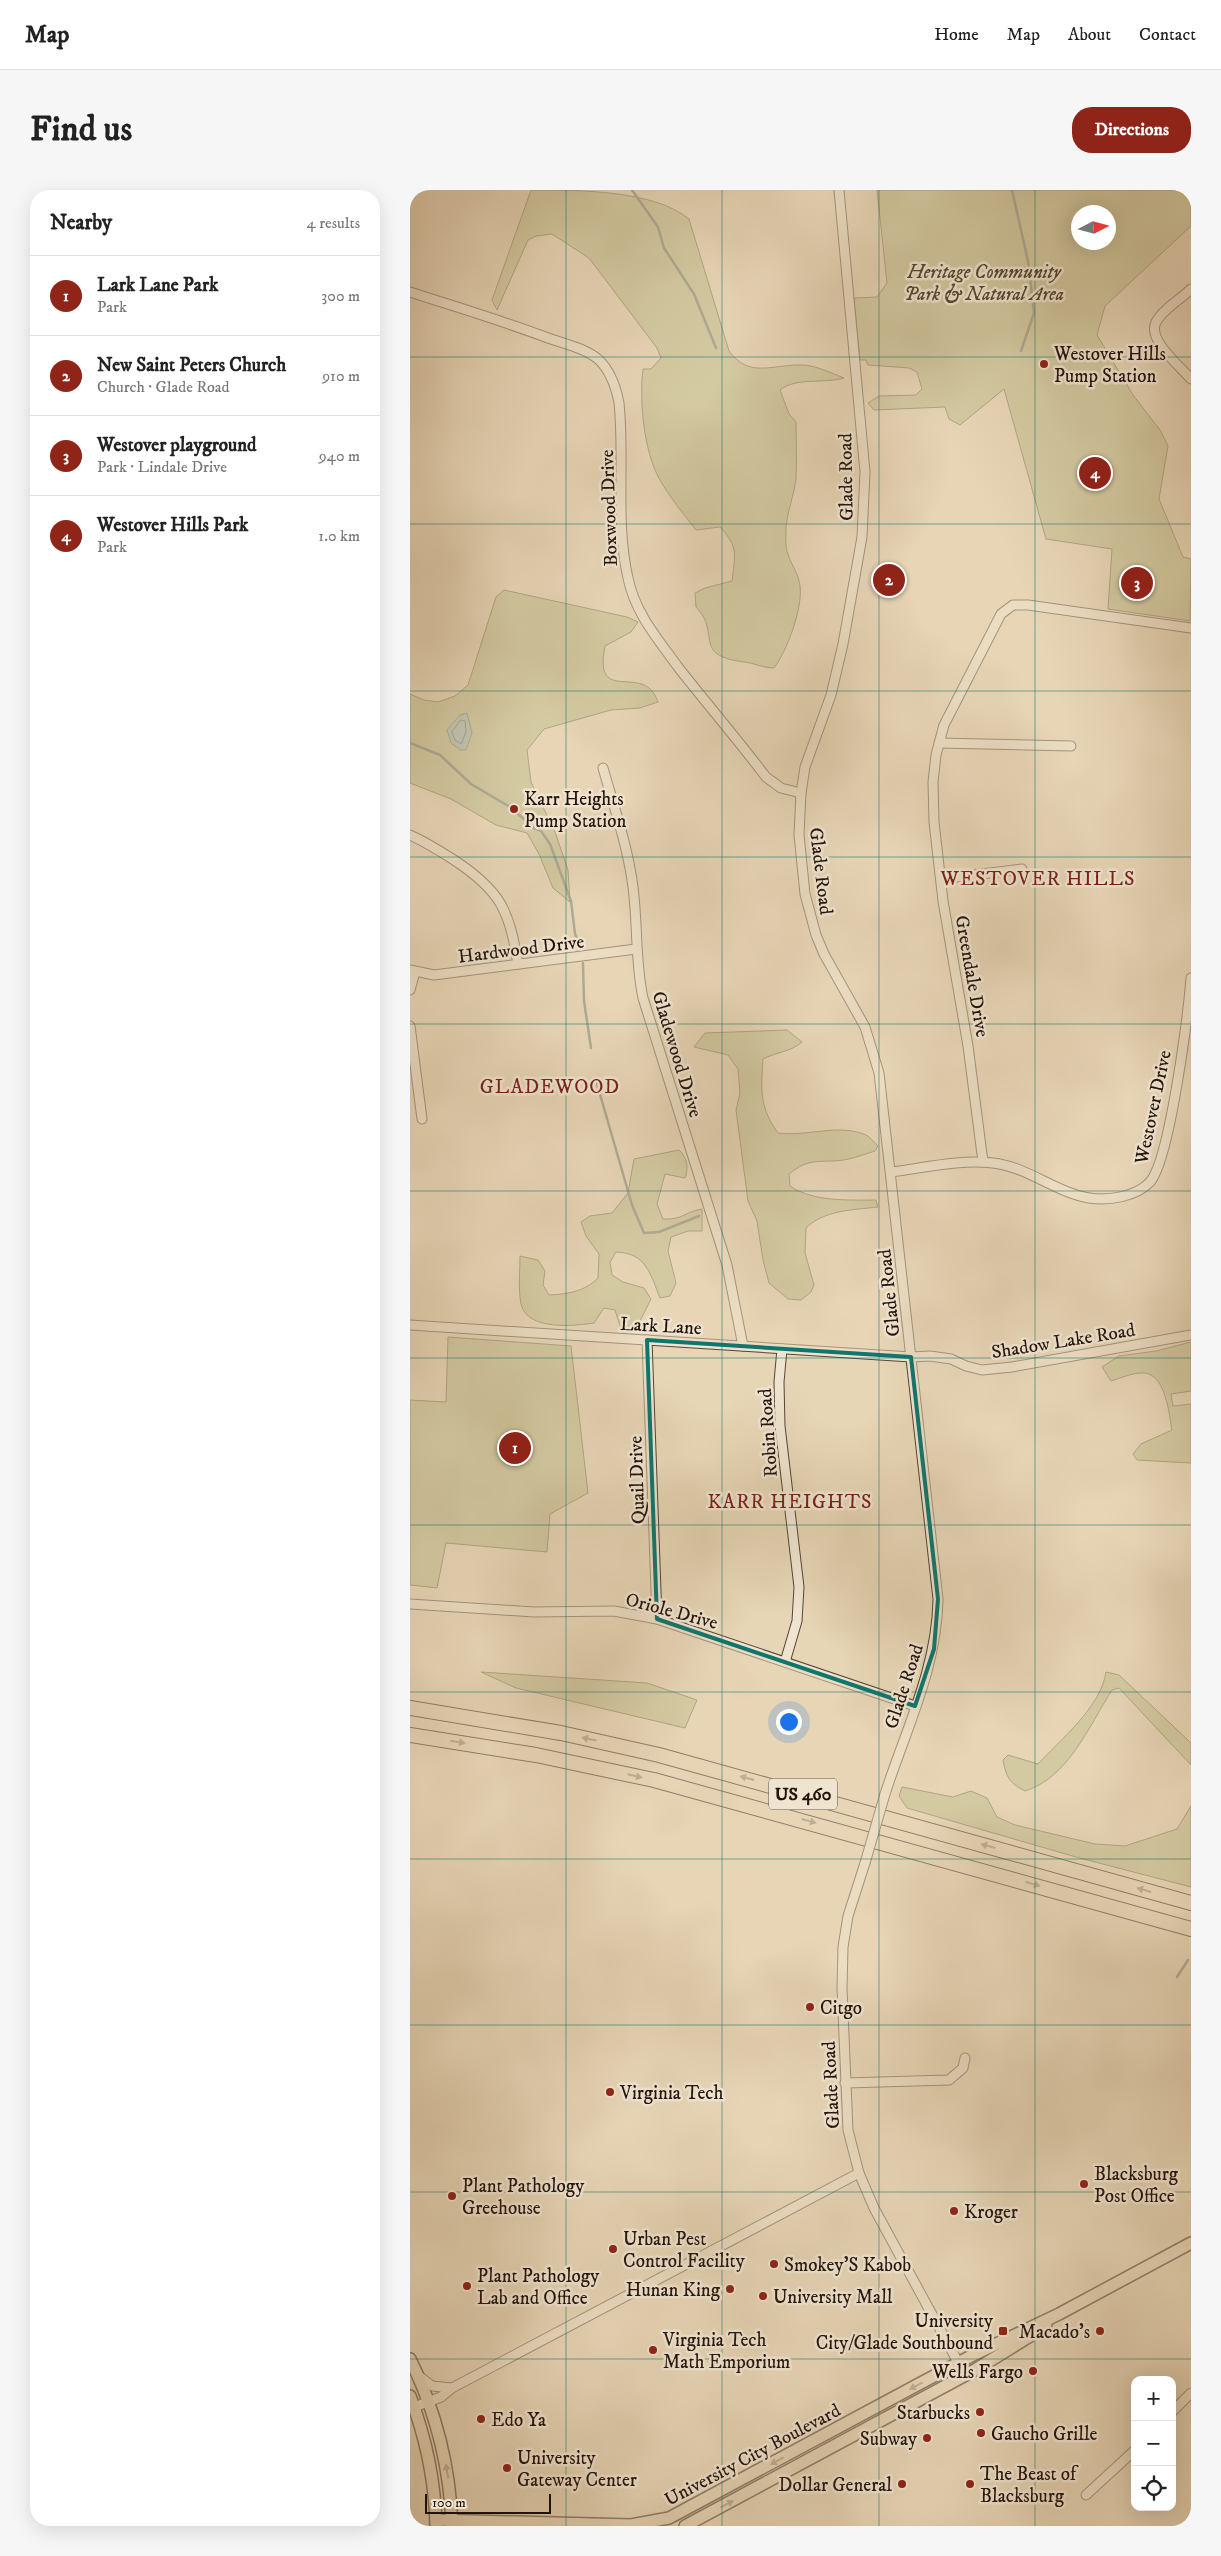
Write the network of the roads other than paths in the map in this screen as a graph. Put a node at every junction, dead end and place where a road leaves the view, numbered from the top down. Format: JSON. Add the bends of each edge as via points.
{"nodes":[{"id":1,"x":839,"y":190,"type":"edge"},
{"id":2,"x":1191,"y":289,"type":"edge"},
{"id":3,"x":410,"y":292,"type":"edge"},
{"id":4,"x":1191,"y":379,"type":"edge"},
{"id":5,"x":1191,"y":628,"type":"edge"},
{"id":6,"x":938,"y":743,"type":"junction"},
{"id":7,"x":1071,"y":746,"type":"dead end"},
{"id":8,"x":602,"y":768,"type":"dead end"},
{"id":9,"x":801,"y":792,"type":"junction"},
{"id":10,"x":410,"y":835,"type":"edge"},
{"id":11,"x":1022,"y":868,"type":"dead end"},
{"id":12,"x":940,"y":879,"type":"junction"},
{"id":13,"x":636,"y":949,"type":"junction"},
{"id":14,"x":518,"y":964,"type":"junction"},
{"id":15,"x":412,"y":971,"type":"edge"},
{"id":16,"x":1191,"y":978,"type":"edge"},
{"id":17,"x":410,"y":990,"type":"edge"},
{"id":18,"x":410,"y":1026,"type":"edge"},
{"id":19,"x":422,"y":1119,"type":"dead end"},
{"id":20,"x":983,"y":1162,"type":"junction"},
{"id":21,"x":891,"y":1172,"type":"junction"},
{"id":22,"x":410,"y":1325,"type":"edge"},
{"id":23,"x":1191,"y":1335,"type":"edge"},
{"id":24,"x":647,"y":1340,"type":"junction"},
{"id":25,"x":743,"y":1346,"type":"junction"},
{"id":26,"x":782,"y":1349,"type":"junction"},
{"id":27,"x":911,"y":1357,"type":"junction"},
{"id":28,"x":410,"y":1604,"type":"edge"},
{"id":29,"x":657,"y":1619,"type":"junction"},
{"id":30,"x":785,"y":1662,"type":"junction"},
{"id":31,"x":915,"y":1706,"type":"junction"},
{"id":32,"x":410,"y":1708,"type":"edge"},
{"id":33,"x":410,"y":1735,"type":"edge"},
{"id":34,"x":1191,"y":1903,"type":"edge"},
{"id":35,"x":1191,"y":1929,"type":"edge"},
{"id":36,"x":965,"y":2058,"type":"dead end"},
{"id":37,"x":845,"y":2083,"type":"junction"},
{"id":38,"x":859,"y":2174,"type":"junction"},
{"id":39,"x":1191,"y":2243,"type":"edge"},
{"id":40,"x":1059,"y":2314,"type":"junction"},
{"id":41,"x":410,"y":2358,"type":"edge"},
{"id":42,"x":959,"y":2363,"type":"junction"},
{"id":43,"x":965,"y":2375,"type":"junction"},
{"id":44,"x":418,"y":2376,"type":"junction"},
{"id":45,"x":452,"y":2388,"type":"junction"},
{"id":46,"x":1191,"y":2393,"type":"edge"},
{"id":47,"x":412,"y":2402,"type":"edge"},
{"id":48,"x":429,"y":2402,"type":"junction"},
{"id":49,"x":1176,"y":2408,"type":"edge"},
{"id":50,"x":1131,"y":2454,"type":"edge"},
{"id":51,"x":1086,"y":2495,"type":"dead end"},
{"id":52,"x":436,"y":2523,"type":"edge"},
{"id":53,"x":452,"y":2523,"type":"edge"},
{"id":54,"x":685,"y":2526,"type":"edge"}],
"edges":[{"from":1,"to":9,"type":"street","name":"Glade Road","via":[[865,472],[864,515],[843,644]]},
{"from":2,"to":4,"type":"street","via":[[1158,320],[1154,330],[1158,343]]},
{"from":3,"to":9,"type":"street","name":"Boxwood Drive","via":[[484,314],[581,350],[605,368],[616,388],[619,403],[623,546],[628,579],[639,610],[694,687],[766,777],[781,788]]},
{"from":5,"to":6,"type":"street","name":"Greendale Drive","via":[[1028,605],[1012,606],[1001,614],[992,630]]},
{"from":6,"to":7,"type":"street"},
{"from":6,"to":12,"type":"street","name":"Greendale Drive","via":[[933,793]]},
{"from":8,"to":13,"type":"street","name":"Gladewood Drive","via":[[634,888]]},
{"from":9,"to":21,"type":"street","name":"Glade Road","via":[[799,835],[809,912],[824,954],[854,1003],[872,1046],[879,1072]]},
{"from":10,"to":14,"type":"street","via":[[449,857],[487,885],[500,902],[510,924]]},
{"from":11,"to":12,"type":"street"},
{"from":12,"to":20,"type":"street","name":"Greendale Drive","via":[[968,1046]]},
{"from":13,"to":14,"type":"street","name":"Hardwood Drive"},
{"from":13,"to":25,"type":"street","name":"Gladewood Drive","via":[[643,998],[726,1265]]},
{"from":14,"to":15,"type":"street","name":"Hardwood Drive","via":[[434,975]]},
{"from":15,"to":17,"type":"street"},
{"from":16,"to":20,"type":"street","name":"Westover Drive","via":[[1185,1033],[1163,1150],[1157,1170],[1148,1184],[1118,1197],[1089,1198],[1016,1168]]},
{"from":18,"to":19,"type":"street"},
{"from":20,"to":21,"type":"street","name":"Westover Drive"},
{"from":21,"to":27,"type":"street","name":"Glade Road"},
{"from":22,"to":24,"type":"street","name":"Lark Lane"},
{"from":23,"to":27,"type":"street","name":"Shadow Lake Road","via":[[982,1370],[951,1359]]},
{"from":24,"to":25,"type":"street","name":"Lark Lane"},
{"from":24,"to":29,"type":"street","name":"Quail Drive"},
{"from":25,"to":26,"type":"street","name":"Lark Lane"},
{"from":26,"to":27,"type":"street","name":"Lark Lane"},
{"from":26,"to":30,"type":"street","name":"Robin Road","via":[[780,1426],[799,1587],[797,1621]]},
{"from":27,"to":31,"type":"street","name":"Glade Road","via":[[938,1599],[934,1649]]},
{"from":28,"to":29,"type":"street","name":"Oriole Drive","via":[[534,1612],[614,1611]]},
{"from":29,"to":30,"type":"street","name":"Oriole Drive"},
{"from":30,"to":31,"type":"street","name":"Oriole Drive"},
{"from":31,"to":37,"type":"street","name":"Glade Road","bridge":true,"via":[[852,1902],[843,1947]]},
{"from":34,"to":32,"type":"highway","number":"US 460","one_way":true,"via":[[659,1755],[561,1733]]},
{"from":33,"to":35,"type":"highway","number":"US 460","one_way":true,"via":[[545,1756],[654,1780]]},
{"from":36,"to":37,"type":"street","via":[[963,2068],[949,2080]]},
{"from":37,"to":38,"type":"street","name":"Glade Road","via":[[848,2130]]},
{"from":38,"to":42,"type":"street","name":"Glade Road","via":[[874,2208]]},
{"from":38,"to":45,"type":"street"},
{"from":39,"to":40,"type":"main road","name":"University City Boulevard"},
{"from":40,"to":42,"type":"main road","name":"University City Boulevard"},
{"from":40,"to":43,"type":"main road","name":"University City Boulevard","via":[[1030,2336]]},
{"from":41,"to":44,"type":"main road"},
{"from":42,"to":43,"type":"street","name":"Glade Road"},
{"from":42,"to":53,"type":"main road","name":"University City Boulevard","one_way":true,"via":[[660,2521],[630,2525]]},
{"from":54,"to":43,"type":"main road","name":"University City Boulevard","one_way":true},
{"from":44,"to":45,"type":"street","via":[[432,2386]]},
{"from":44,"to":48,"type":"main road"},
{"from":45,"to":48,"type":"street"},
{"from":46,"to":49,"type":"street"},
{"from":47,"to":48,"type":"street"},
{"from":47,"to":52,"type":"main road","via":[[429,2463]]},
{"from":53,"to":48,"type":"main road","one_way":true,"via":[[444,2456]]},
{"from":50,"to":51,"type":"street"},
{"from":52,"to":53,"type":"main road","name":"University City Boulevard"}]}
